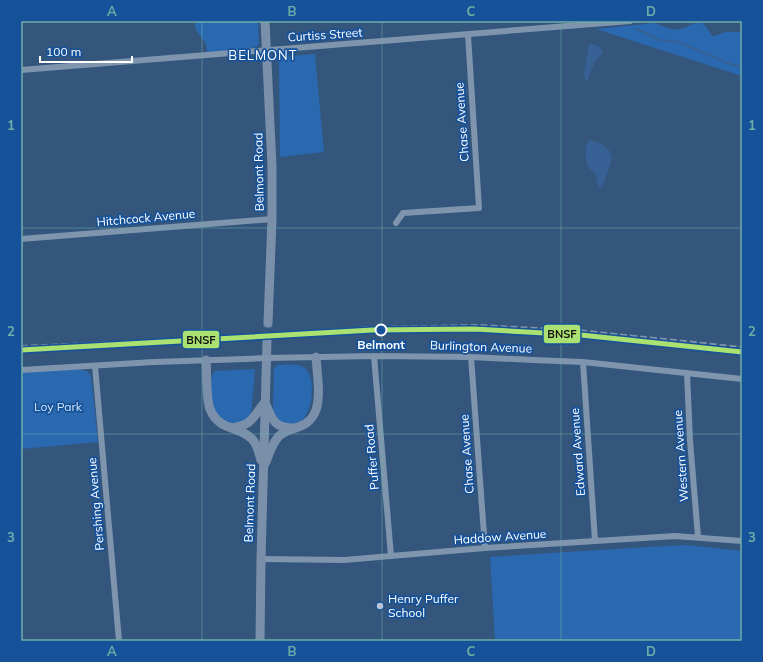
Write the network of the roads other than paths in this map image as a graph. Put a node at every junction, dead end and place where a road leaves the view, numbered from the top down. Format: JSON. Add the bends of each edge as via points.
{"nodes":[{"id":1,"x":265,"y":21,"type":"edge"},
{"id":2,"x":630,"y":21,"type":"edge"},
{"id":3,"x":468,"y":35,"type":"junction"},
{"id":4,"x":267,"y":50,"type":"junction"},
{"id":5,"x":21,"y":70,"type":"edge"},
{"id":6,"x":272,"y":219,"type":"junction"},
{"id":7,"x":396,"y":223,"type":"dead end"},
{"id":8,"x":21,"y":239,"type":"edge"},
{"id":9,"x":268,"y":323,"type":"tunnel mouth"},
{"id":10,"x":267,"y":341,"type":"tunnel mouth"},
{"id":11,"x":374,"y":356,"type":"junction"},
{"id":12,"x":316,"y":357,"type":"junction"},
{"id":13,"x":471,"y":357,"type":"junction"},
{"id":14,"x":206,"y":360,"type":"junction"},
{"id":15,"x":583,"y":362,"type":"junction"},
{"id":16,"x":95,"y":366,"type":"junction"},
{"id":17,"x":21,"y":370,"type":"edge"},
{"id":18,"x":687,"y":373,"type":"junction"},
{"id":19,"x":742,"y":379,"type":"edge"},
{"id":20,"x":264,"y":402,"type":"junction"},
{"id":21,"x":231,"y":428,"type":"junction"},
{"id":22,"x":296,"y":428,"type":"junction"},
{"id":23,"x":263,"y":467,"type":"junction"},
{"id":24,"x":698,"y":537,"type":"junction"},
{"id":25,"x":595,"y":541,"type":"junction"},
{"id":26,"x":742,"y":541,"type":"edge"},
{"id":27,"x":485,"y":548,"type":"junction"},
{"id":28,"x":392,"y":556,"type":"junction"},
{"id":29,"x":260,"y":559,"type":"junction"},
{"id":30,"x":119,"y":641,"type":"edge"},
{"id":31,"x":260,"y":641,"type":"edge"}],
"edges":[{"from":1,"to":4,"type":"main road","name":"Belmont Road"},
{"from":2,"to":3,"type":"street","name":"Curtiss Street"},
{"from":3,"to":4,"type":"street","name":"Curtiss Street"},
{"from":3,"to":7,"type":"street","name":"Chase Avenue","via":[[479,208],[403,213]]},
{"from":4,"to":5,"type":"street","name":"Curtiss Street"},
{"from":4,"to":6,"type":"main road","name":"Belmont Road","via":[[272,148]]},
{"from":6,"to":8,"type":"street","name":"Hitchcock Avenue"},
{"from":6,"to":9,"type":"main road","name":"Belmont Road"},
{"from":10,"to":20,"type":"main road","name":"Belmont Road"},
{"from":11,"to":12,"type":"street","name":"Burlington Avenue"},
{"from":11,"to":13,"type":"street","name":"Burlington Avenue"},
{"from":11,"to":28,"type":"street","name":"Puffer Road"},
{"from":12,"to":14,"type":"street","name":"Burlington Avenue","bridge":true},
{"from":12,"to":22,"type":"main road","via":[[316,409],[309,421]]},
{"from":13,"to":15,"type":"street","name":"Burlington Avenue"},
{"from":13,"to":27,"type":"street","name":"Chase Avenue"},
{"from":14,"to":16,"type":"street","name":"Burlington Avenue"},
{"from":14,"to":21,"type":"main road","via":[[209,407],[220,423]]},
{"from":15,"to":18,"type":"street","name":"Burlington Avenue"},
{"from":15,"to":25,"type":"street","name":"Edward Avenue"},
{"from":16,"to":17,"type":"street","name":"Burlington Avenue"},
{"from":16,"to":30,"type":"street","name":"Pershing Avenue"},
{"from":18,"to":19,"type":"street","name":"Burlington Avenue"},
{"from":18,"to":24,"type":"street","name":"Western Avenue"},
{"from":20,"to":21,"type":"main road","via":[[250,422]]},
{"from":20,"to":22,"type":"main road","via":[[277,425],[283,428]]},
{"from":20,"to":23,"type":"main road","name":"Belmont Road"},
{"from":21,"to":23,"type":"main road","via":[[253,440]]},
{"from":22,"to":23,"type":"main road","via":[[284,432],[276,440]]},
{"from":23,"to":29,"type":"main road","name":"Belmont Road"},
{"from":24,"to":25,"type":"street","name":"Haddow Avenue"},
{"from":24,"to":26,"type":"street","name":"Haddow Avenue"},
{"from":25,"to":27,"type":"street","name":"Haddow Avenue"},
{"from":27,"to":28,"type":"street","name":"Haddow Avenue"},
{"from":28,"to":29,"type":"street","name":"Haddow Avenue","via":[[344,560]]},
{"from":29,"to":31,"type":"main road","name":"Belmont Road"}]}
